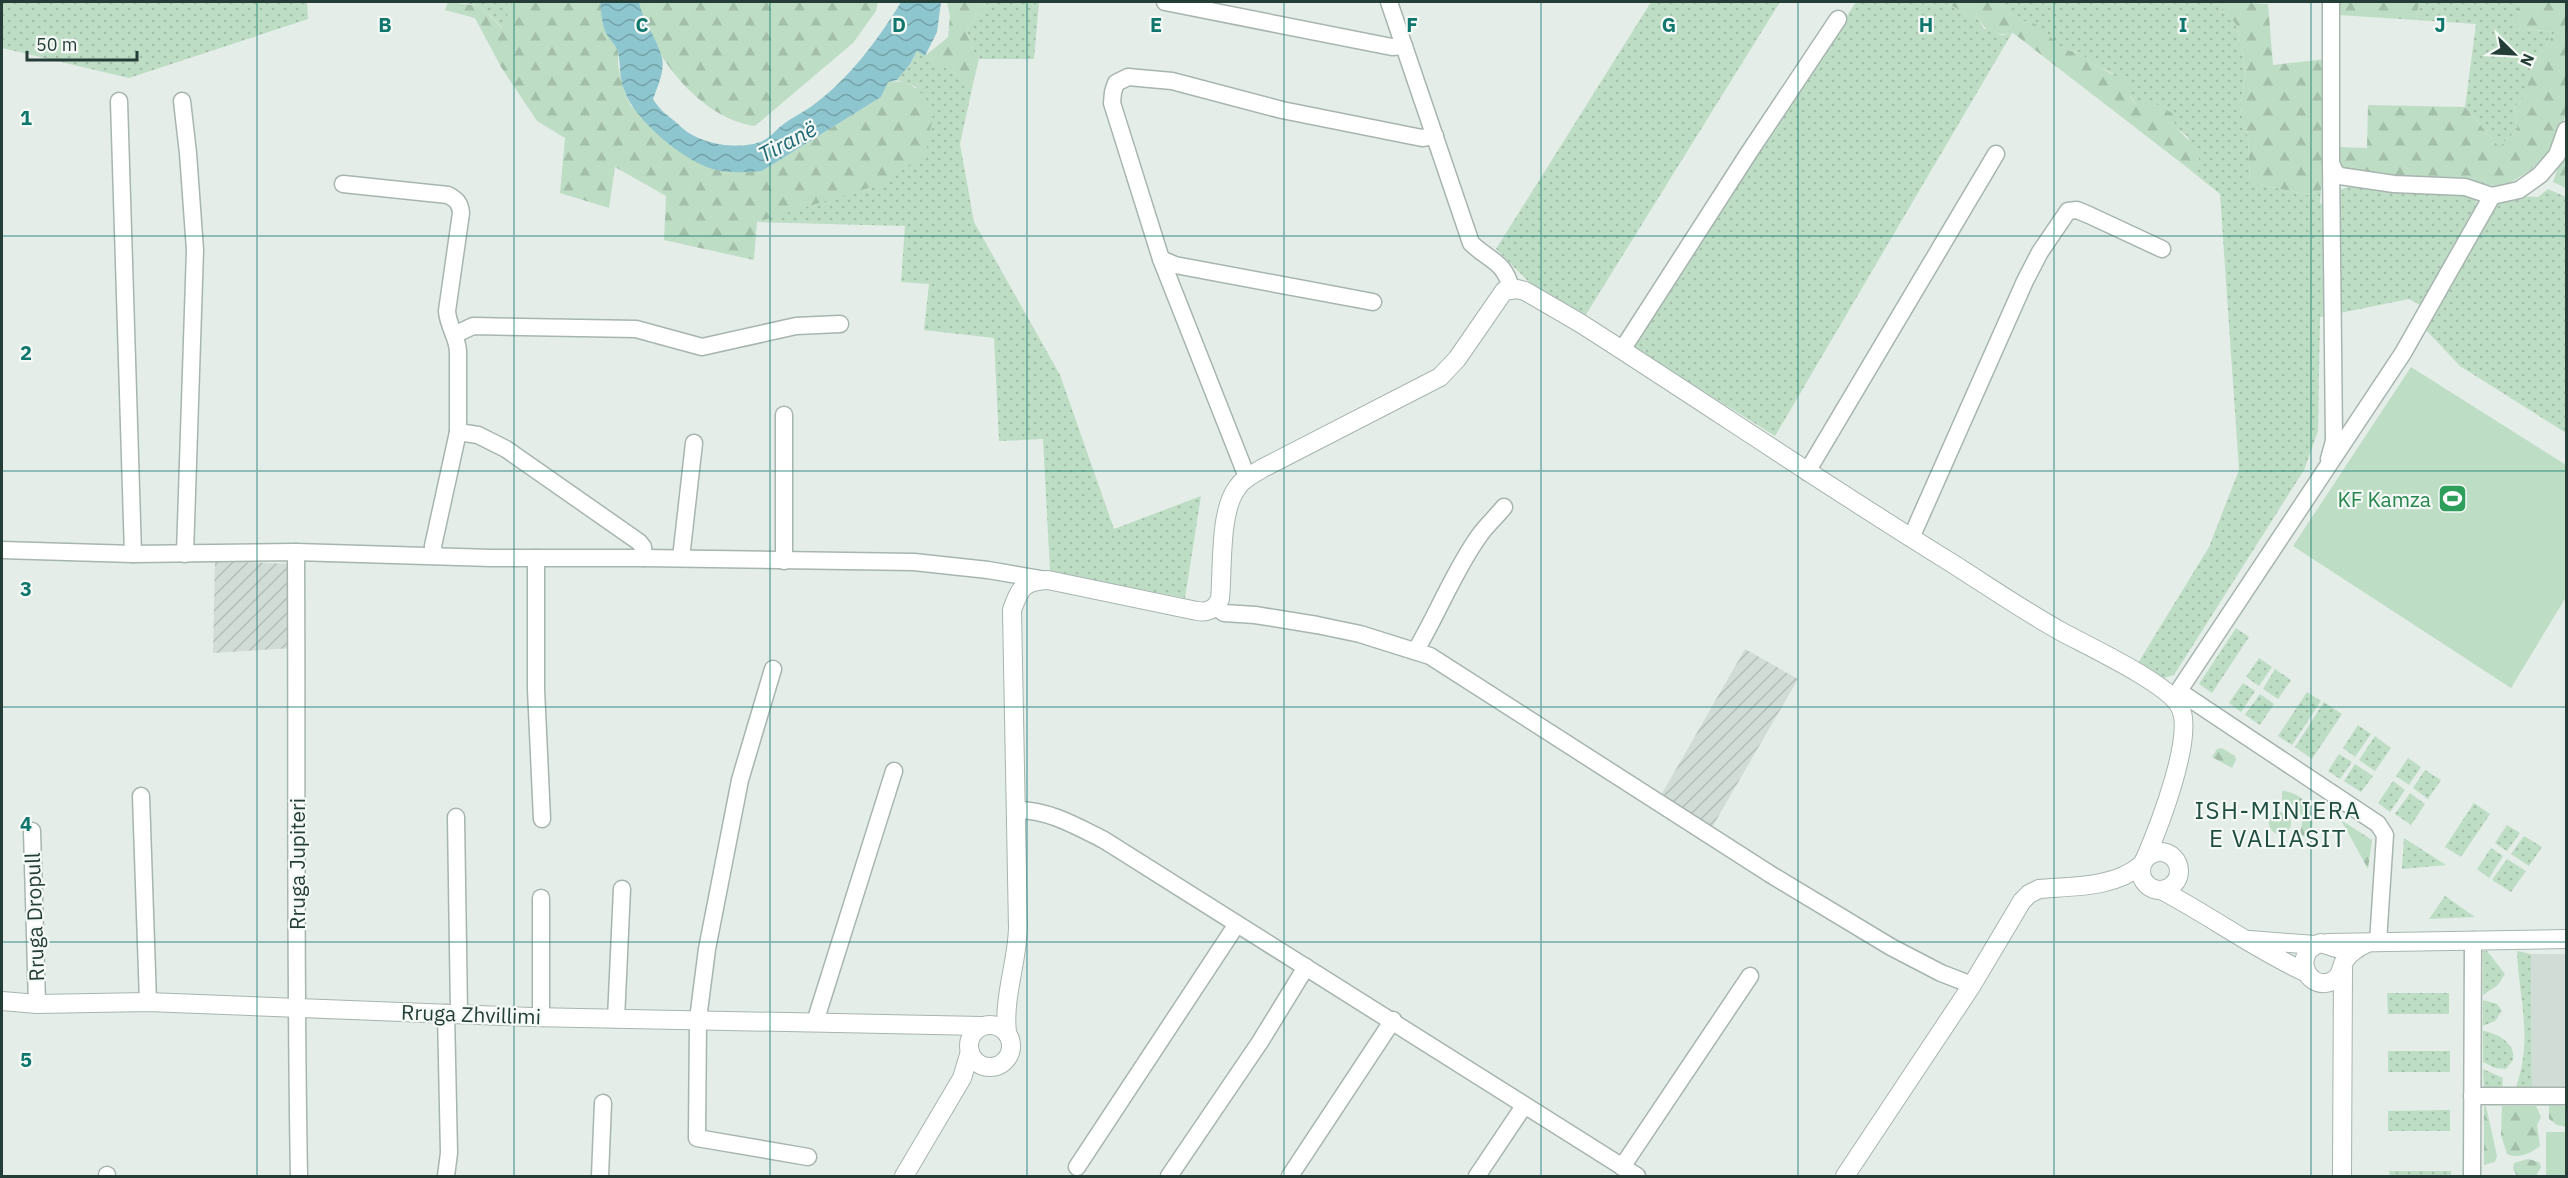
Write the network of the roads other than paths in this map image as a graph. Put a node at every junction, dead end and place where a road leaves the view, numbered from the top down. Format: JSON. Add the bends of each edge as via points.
{"nodes":[{"id":1,"x":1165,"y":2,"type":"edge"},
{"id":2,"x":1389,"y":2,"type":"edge"},
{"id":3,"x":2331,"y":2,"type":"edge"},
{"id":4,"x":1838,"y":19,"type":"dead end"},
{"id":5,"x":1404,"y":46,"type":"junction"},
{"id":6,"x":119,"y":101,"type":"dead end"},
{"id":7,"x":182,"y":101,"type":"dead end"},
{"id":8,"x":2566,"y":130,"type":"edge"},
{"id":9,"x":1435,"y":136,"type":"junction"},
{"id":10,"x":1996,"y":154,"type":"dead end"},
{"id":11,"x":2331,"y":163,"type":"junction"},
{"id":12,"x":343,"y":184,"type":"dead end"},
{"id":13,"x":2492,"y":196,"type":"junction"},
{"id":14,"x":2162,"y":249,"type":"dead end"},
{"id":15,"x":1161,"y":259,"type":"junction"},
{"id":16,"x":1511,"y":289,"type":"junction"},
{"id":17,"x":1373,"y":302,"type":"dead end"},
{"id":18,"x":840,"y":324,"type":"dead end"},
{"id":19,"x":454,"y":334,"type":"junction"},
{"id":20,"x":1622,"y":350,"type":"junction"},
{"id":21,"x":2333,"y":390,"type":"junction"},
{"id":22,"x":2369,"y":405,"type":"junction"},
{"id":23,"x":784,"y":415,"type":"dead end"},
{"id":24,"x":458,"y":432,"type":"junction"},
{"id":25,"x":694,"y":443,"type":"dead end"},
{"id":26,"x":1808,"y":472,"type":"junction"},
{"id":27,"x":2322,"y":476,"type":"junction"},
{"id":28,"x":1248,"y":477,"type":"junction"},
{"id":29,"x":1504,"y":507,"type":"dead end"},
{"id":30,"x":1911,"y":538,"type":"junction"},
{"id":31,"x":2,"y":550,"type":"edge"},
{"id":32,"x":296,"y":552,"type":"junction"},
{"id":33,"x":133,"y":554,"type":"junction"},
{"id":34,"x":185,"y":554,"type":"junction"},
{"id":35,"x":434,"y":556,"type":"junction"},
{"id":36,"x":536,"y":558,"type":"junction"},
{"id":37,"x":644,"y":558,"type":"junction"},
{"id":38,"x":681,"y":558,"type":"junction"},
{"id":39,"x":784,"y":561,"type":"junction"},
{"id":40,"x":988,"y":570,"type":"junction"},
{"id":41,"x":1048,"y":580,"type":"junction"},
{"id":42,"x":1216,"y":607,"type":"junction"},
{"id":43,"x":1012,"y":610,"type":"junction"},
{"id":44,"x":1416,"y":650,"type":"junction"},
{"id":45,"x":773,"y":669,"type":"dead end"},
{"id":46,"x":2177,"y":695,"type":"junction"},
{"id":47,"x":894,"y":771,"type":"dead end"},
{"id":48,"x":2168,"y":793,"type":"junction"},
{"id":49,"x":141,"y":796,"type":"dead end"},
{"id":50,"x":1017,"y":810,"type":"junction"},
{"id":51,"x":456,"y":818,"type":"dead end"},
{"id":52,"x":542,"y":819,"type":"dead end"},
{"id":53,"x":32,"y":831,"type":"dead end"},
{"id":54,"x":2143,"y":862,"type":"junction"},
{"id":55,"x":2178,"y":866,"type":"junction"},
{"id":56,"x":2092,"y":884,"type":"junction"},
{"id":57,"x":622,"y":889,"type":"dead end"},
{"id":58,"x":2155,"y":889,"type":"junction"},
{"id":59,"x":541,"y":898,"type":"dead end"},
{"id":60,"x":2209,"y":916,"type":"junction"},
{"id":61,"x":1237,"y":924,"type":"junction"},
{"id":62,"x":2246,"y":939,"type":"junction"},
{"id":63,"x":2566,"y":939,"type":"edge"},
{"id":64,"x":2473,"y":940,"type":"junction"},
{"id":65,"x":2373,"y":943,"type":"junction"},
{"id":66,"x":2321,"y":944,"type":"junction"},
{"id":67,"x":2343,"y":965,"type":"junction"},
{"id":68,"x":1306,"y":967,"type":"junction"},
{"id":69,"x":1750,"y":976,"type":"dead end"},
{"id":70,"x":2312,"y":978,"type":"junction"},
{"id":71,"x":1971,"y":985,"type":"junction"},
{"id":72,"x":1008,"y":992,"type":"junction"},
{"id":73,"x":2,"y":1002,"type":"edge"},
{"id":74,"x":148,"y":1002,"type":"junction"},
{"id":75,"x":37,"y":1004,"type":"junction"},
{"id":76,"x":295,"y":1007,"type":"junction"},
{"id":77,"x":2343,"y":1007,"type":"junction"},
{"id":78,"x":452,"y":1013,"type":"junction"},
{"id":79,"x":542,"y":1016,"type":"junction"},
{"id":80,"x":616,"y":1019,"type":"junction"},
{"id":81,"x":698,"y":1019,"type":"junction"},
{"id":82,"x":1393,"y":1020,"type":"junction"},
{"id":83,"x":814,"y":1022,"type":"junction"},
{"id":84,"x":941,"y":1025,"type":"junction"},
{"id":85,"x":986,"y":1025,"type":"junction"},
{"id":86,"x":1007,"y":1033,"type":"junction"},
{"id":87,"x":969,"y":1047,"type":"junction"},
{"id":88,"x":996,"y":1066,"type":"junction"},
{"id":89,"x":2472,"y":1096,"type":"junction"},
{"id":90,"x":2566,"y":1096,"type":"edge"},
{"id":91,"x":603,"y":1103,"type":"dead end"},
{"id":92,"x":947,"y":1105,"type":"junction"},
{"id":93,"x":1524,"y":1106,"type":"junction"},
{"id":94,"x":808,"y":1157,"type":"dead end"},
{"id":95,"x":1077,"y":1167,"type":"dead end"},
{"id":96,"x":1622,"y":1167,"type":"junction"},
{"id":97,"x":299,"y":1176,"type":"edge"},
{"id":98,"x":446,"y":1176,"type":"edge"},
{"id":99,"x":600,"y":1176,"type":"edge"},
{"id":100,"x":904,"y":1176,"type":"edge"},
{"id":101,"x":1169,"y":1176,"type":"edge"},
{"id":102,"x":1290,"y":1176,"type":"edge"},
{"id":103,"x":1477,"y":1176,"type":"edge"},
{"id":104,"x":1637,"y":1176,"type":"edge"},
{"id":105,"x":1845,"y":1176,"type":"edge"},
{"id":106,"x":2342,"y":1176,"type":"edge"},
{"id":107,"x":2472,"y":1176,"type":"edge"}],
"edges":[{"from":1,"to":5,"type":"street","via":[[1392,47]]},
{"from":2,"to":5,"type":"street"},
{"from":3,"to":11,"type":"street"},
{"from":4,"to":20,"type":"street"},
{"from":5,"to":9,"type":"street"},
{"from":6,"to":33,"type":"street"},
{"from":7,"to":34,"type":"street","via":[[195,250]]},
{"from":8,"to":13,"type":"street","via":[[2557,155],[2540,175],[2519,190]]},
{"from":9,"to":15,"type":"street","via":[[1422,138],[1282,110],[1172,81],[1121,78],[1112,103]]},
{"from":9,"to":16,"type":"street","via":[[1471,243],[1501,264]]},
{"from":10,"to":26,"type":"street"},
{"from":11,"to":13,"type":"street","via":[[2335,172],[2347,179],[2465,187]]},
{"from":11,"to":21,"type":"street"},
{"from":12,"to":19,"type":"street","via":[[456,199],[461,213],[447,311]]},
{"from":13,"to":22,"type":"street"},
{"from":14,"to":30,"type":"street","via":[[2077,210],[2068,212],[2025,281]]},
{"from":15,"to":17,"type":"street","via":[[1175,265]]},
{"from":15,"to":28,"type":"street"},
{"from":16,"to":20,"type":"street","via":[[1532,295]]},
{"from":16,"to":28,"type":"street","via":[[1500,296],[1440,377]]},
{"from":18,"to":19,"type":"street","via":[[796,326],[702,347],[636,330],[473,326]]},
{"from":19,"to":24,"type":"street","via":[[458,351]]},
{"from":20,"to":26,"type":"street"},
{"from":21,"to":22,"type":"street","via":[[2343,412],[2357,412]]},
{"from":21,"to":27,"type":"street","via":[[2334,441]]},
{"from":22,"to":27,"type":"street"},
{"from":23,"to":39,"type":"street"},
{"from":24,"to":35,"type":"street"},
{"from":24,"to":37,"type":"street","via":[[478,435],[506,450],[639,542]]},
{"from":25,"to":38,"type":"street"},
{"from":26,"to":30,"type":"street"},
{"from":27,"to":46,"type":"street"},
{"from":28,"to":42,"type":"street","via":[[1235,489],[1229,505],[1221,592]]},
{"from":29,"to":44,"type":"street","via":[[1457,571]]},
{"from":30,"to":46,"type":"street","via":[[2018,606]]},
{"from":31,"to":33,"type":"street"},
{"from":32,"to":34,"type":"street"},
{"from":32,"to":35,"type":"street"},
{"from":32,"to":76,"type":"street","name":"Rruga Jupiteri"},
{"from":33,"to":34,"type":"street"},
{"from":35,"to":36,"type":"street"},
{"from":36,"to":37,"type":"street"},
{"from":36,"to":52,"type":"street","via":[[536,689]]},
{"from":37,"to":38,"type":"street"},
{"from":38,"to":39,"type":"street"},
{"from":39,"to":40,"type":"street","via":[[914,562]]},
{"from":40,"to":41,"type":"street"},
{"from":40,"to":43,"type":"street","via":[[1008,587]]},
{"from":41,"to":42,"type":"street","via":[[1203,612]]},
{"from":41,"to":43,"type":"street","via":[[1026,584]]},
{"from":42,"to":44,"type":"street","via":[[1224,613],[1317,625]]},
{"from":43,"to":50,"type":"street"},
{"from":44,"to":71,"type":"street","via":[[1457,672],[1780,880],[1891,947]]},
{"from":45,"to":81,"type":"street","via":[[740,780],[707,949]]},
{"from":46,"to":48,"type":"street","via":[[2185,731]]},
{"from":46,"to":65,"type":"street","via":[[2383,830]]},
{"from":47,"to":83,"type":"street"},
{"from":48,"to":54,"type":"street"},
{"from":48,"to":55,"type":"street","via":[[2166,822]]},
{"from":49,"to":74,"type":"street"},
{"from":50,"to":61,"type":"street","via":[[1046,813],[1104,840]]},
{"from":50,"to":72,"type":"street","via":[[1018,936]]},
{"from":51,"to":78,"type":"street"},
{"from":53,"to":75,"type":"street","name":"Rruga Dropull"},
{"from":54,"to":55,"type":"street","via":[[2162,852],[2173,857]]},
{"from":54,"to":56,"type":"street","via":[[2132,873],[2116,880]]},
{"from":54,"to":58,"type":"street","via":[[2141,878]]},
{"from":55,"to":58,"type":"street","via":[[2173,885]]},
{"from":55,"to":60,"type":"street","via":[[2196,902]]},
{"from":56,"to":58,"type":"street"},
{"from":56,"to":71,"type":"street","via":[[2039,889],[2029,894]]},
{"from":57,"to":80,"type":"street"},
{"from":58,"to":60,"type":"street"},
{"from":59,"to":79,"type":"street"},
{"from":60,"to":62,"type":"street"},
{"from":61,"to":68,"type":"street"},
{"from":61,"to":95,"type":"street"},
{"from":62,"to":66,"type":"street"},
{"from":62,"to":70,"type":"street"},
{"from":63,"to":64,"type":"street"},
{"from":64,"to":65,"type":"street"},
{"from":64,"to":89,"type":"street"},
{"from":65,"to":66,"type":"street"},
{"from":65,"to":67,"type":"street","via":[[2357,948]]},
{"from":66,"to":67,"type":"street","via":[[2339,950]]},
{"from":66,"to":70,"type":"street","via":[[2306,954],[2304,961]]},
{"from":67,"to":70,"type":"street","via":[[2330,982]]},
{"from":67,"to":77,"type":"street"},
{"from":68,"to":82,"type":"street"},
{"from":68,"to":101,"type":"street"},
{"from":69,"to":96,"type":"street"},
{"from":70,"to":77,"type":"street"},
{"from":71,"to":105,"type":"street"},
{"from":72,"to":85,"type":"street","via":[[1002,1007]]},
{"from":72,"to":86,"type":"street"},
{"from":73,"to":75,"type":"street","name":"Rruga Zhvillimi"},
{"from":74,"to":75,"type":"street","name":"Rruga Zhvillimi"},
{"from":74,"to":76,"type":"street","name":"Rruga Zhvillimi"},
{"from":76,"to":78,"type":"street","name":"Rruga Zhvillimi"},
{"from":76,"to":97,"type":"street","name":"Rruga Jupiteri"},
{"from":77,"to":106,"type":"street"},
{"from":78,"to":79,"type":"street","name":"Rruga Zhvillimi"},
{"from":78,"to":98,"type":"street"},
{"from":79,"to":80,"type":"street","name":"Rruga Zhvillimi"},
{"from":80,"to":81,"type":"street","name":"Rruga Zhvillimi"},
{"from":81,"to":83,"type":"street","name":"Rruga Zhvillimi"},
{"from":81,"to":94,"type":"street","via":[[697,1138]]},
{"from":82,"to":93,"type":"street"},
{"from":82,"to":102,"type":"street"},
{"from":83,"to":84,"type":"street","name":"Rruga Zhvillimi"},
{"from":84,"to":85,"type":"street","name":"Rruga Zhvillimi"},
{"from":84,"to":87,"type":"street","via":[[961,1032]]},
{"from":85,"to":86,"type":"street"},
{"from":85,"to":87,"type":"street","via":[[971,1035]]},
{"from":86,"to":88,"type":"street","via":[[1010,1052]]},
{"from":87,"to":88,"type":"street","via":[[976,1061]]},
{"from":87,"to":92,"type":"street","via":[[962,1078]]},
{"from":88,"to":92,"type":"street","via":[[970,1077]]},
{"from":89,"to":90,"type":"street"},
{"from":89,"to":107,"type":"street"},
{"from":91,"to":99,"type":"street"},
{"from":92,"to":100,"type":"street"},
{"from":93,"to":96,"type":"street"},
{"from":93,"to":103,"type":"street"},
{"from":96,"to":104,"type":"street"}]}
